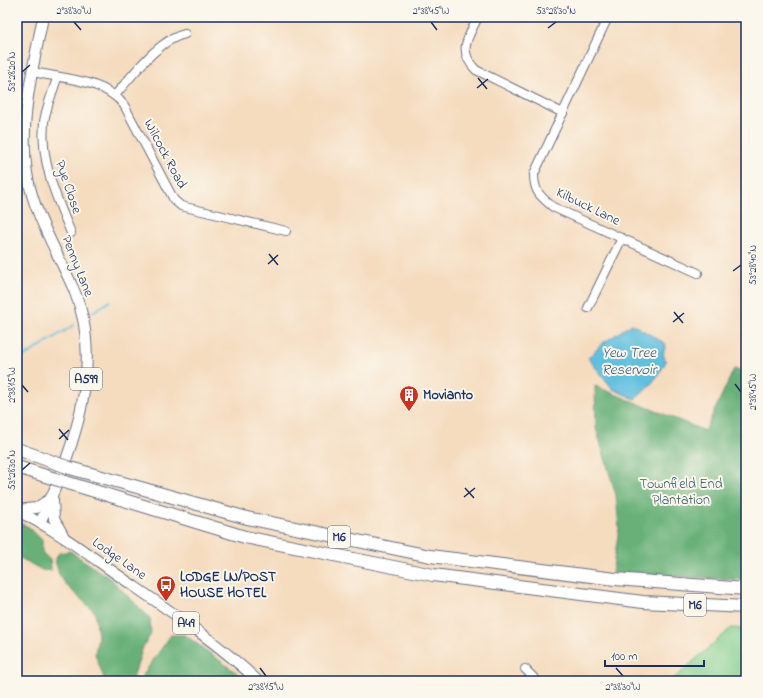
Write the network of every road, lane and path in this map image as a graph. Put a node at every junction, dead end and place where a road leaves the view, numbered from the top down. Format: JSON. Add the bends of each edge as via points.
{"nodes":[{"id":1,"x":43,"y":17,"type":"edge"},
{"id":2,"x":478,"y":17,"type":"edge"},
{"id":3,"x":608,"y":17,"type":"edge"},
{"id":4,"x":185,"y":34,"type":"dead end"},
{"id":5,"x":32,"y":72,"type":"junction"},
{"id":6,"x":57,"y":78,"type":"junction"},
{"id":7,"x":116,"y":94,"type":"junction"},
{"id":8,"x":563,"y":113,"type":"junction"},
{"id":9,"x":286,"y":231,"type":"dead end"},
{"id":10,"x":71,"y":233,"type":"dead end"},
{"id":11,"x":622,"y":238,"type":"junction"},
{"id":12,"x":698,"y":273,"type":"dead end"},
{"id":13,"x":588,"y":308,"type":"dead end"},
{"id":14,"x":17,"y":449,"type":"edge"},
{"id":15,"x":18,"y":467,"type":"edge"},
{"id":16,"x":54,"y":494,"type":"junction"},
{"id":17,"x":17,"y":511,"type":"edge"},
{"id":18,"x":40,"y":523,"type":"junction"},
{"id":19,"x":64,"y":538,"type":"junction"},
{"id":20,"x":746,"y":589,"type":"edge"},
{"id":21,"x":746,"y":607,"type":"edge"},
{"id":22,"x":525,"y":669,"type":"dead end"},
{"id":23,"x":258,"y":681,"type":"edge"},
{"id":24,"x":537,"y":681,"type":"edge"}],
"edges":[{"from":1,"to":5,"type":"main road","name":"Penny Lane","number":"A599"},
{"from":2,"to":8,"type":"street","via":[[465,46],[470,64],[476,70]]},
{"from":3,"to":8,"type":"street","name":"Kilbuck Lane"},
{"from":4,"to":7,"type":"street","via":[[176,36],[155,52]]},
{"from":5,"to":6,"type":"street"},
{"from":5,"to":16,"type":"main road","name":"Penny Lane","number":"A599","via":[[25,133],[27,173],[33,199],[75,292],[87,352],[81,410]]},
{"from":6,"to":7,"type":"street","via":[[102,87]]},
{"from":6,"to":10,"type":"street","name":"Pye Close","via":[[44,120],[44,156],[64,227]]},
{"from":7,"to":9,"type":"street","name":"Wilcock Road","via":[[174,200],[181,206]]},
{"from":8,"to":11,"type":"street","name":"Kilbuck Lane","via":[[534,174],[534,187],[539,196],[553,207]]},
{"from":11,"to":12,"type":"street","name":"Kilbuck Lane"},
{"from":11,"to":13,"type":"street","name":"Kilbuck Lane"},
{"from":14,"to":20,"type":"highway","number":"M6","bridge":true,"via":[[70,468],[247,518],[430,556],[615,579]]},
{"from":15,"to":21,"type":"highway","number":"M6","bridge":true,"via":[[245,536],[433,575],[643,602]]},
{"from":16,"to":17,"type":"main road","via":[[41,506]]},
{"from":16,"to":18,"type":"main road","name":"Penny Lane","number":"A599"},
{"from":16,"to":19,"type":"main road","number":"A599","via":[[54,519]]},
{"from":17,"to":18,"type":"main road","name":"Lodge Lane","number":"A49"},
{"from":18,"to":19,"type":"main road","name":"Lodge Lane","number":"A49"},
{"from":19,"to":23,"type":"main road","name":"Lodge Lane","number":"A49","via":[[176,615]]},
{"from":22,"to":24,"type":"street"}]}
